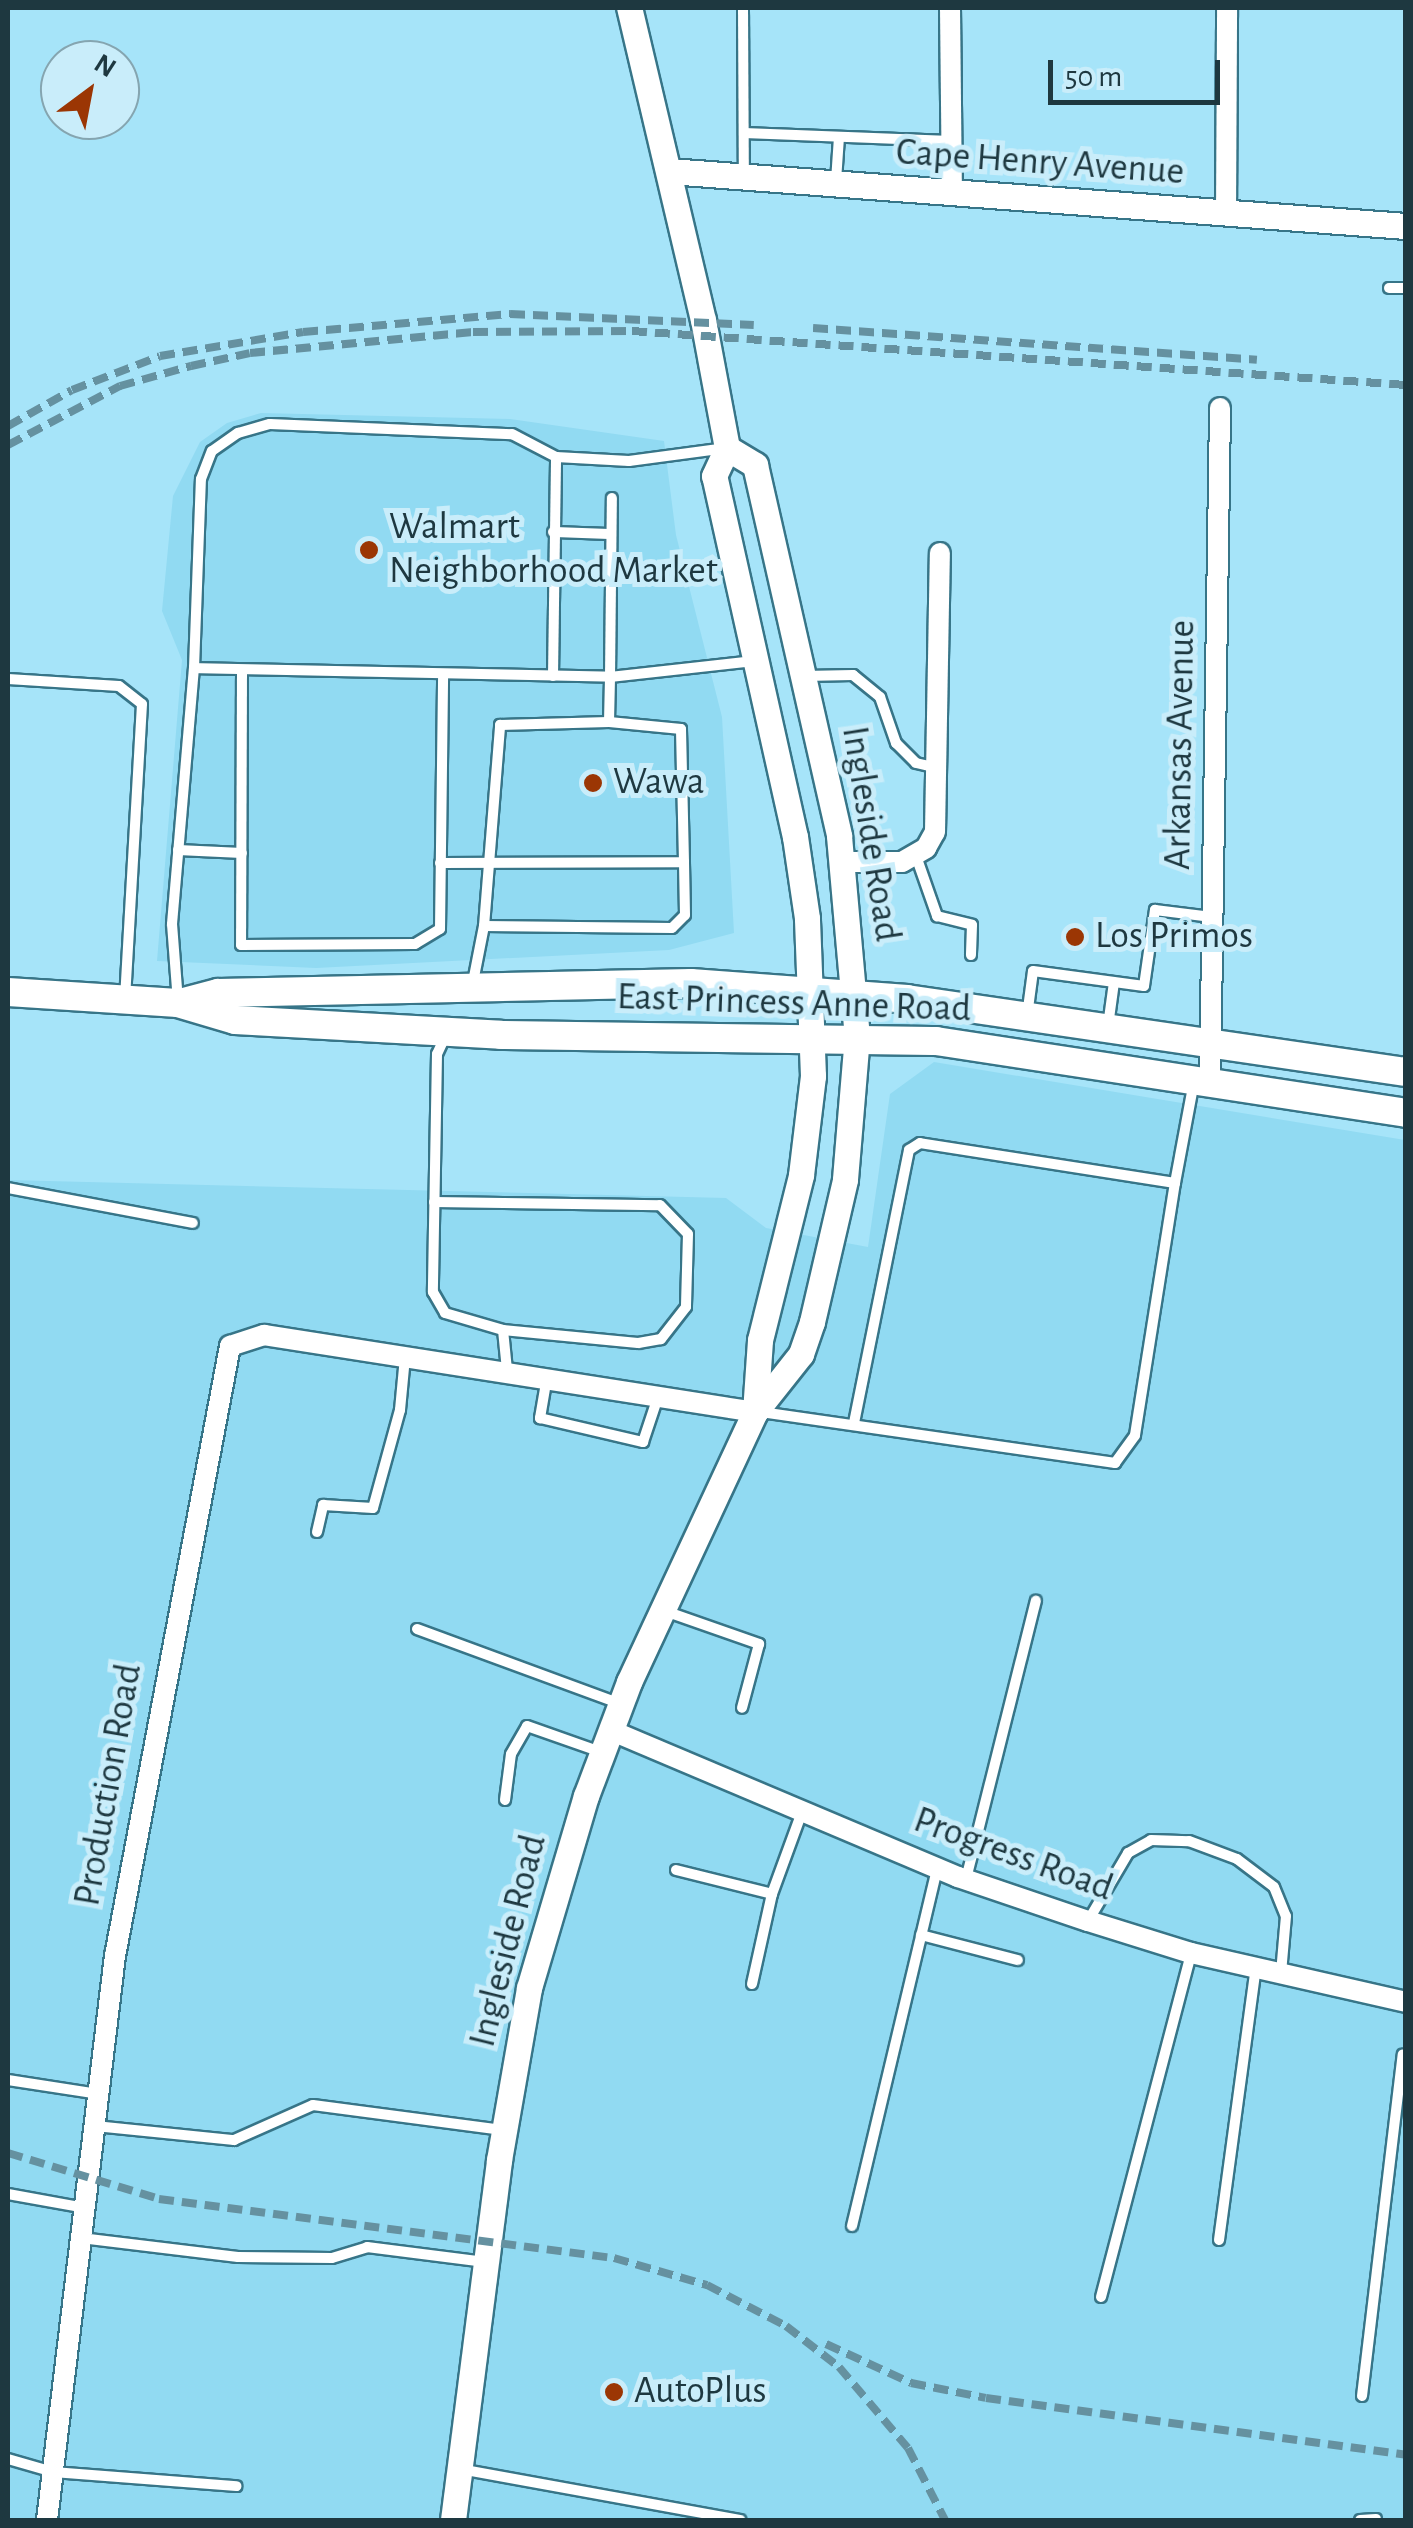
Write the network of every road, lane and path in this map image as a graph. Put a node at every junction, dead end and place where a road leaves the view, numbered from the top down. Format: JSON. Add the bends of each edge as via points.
{"nodes":[{"id":1,"x":629,"y":8,"type":"edge"},
{"id":2,"x":743,"y":8,"type":"edge"},
{"id":3,"x":950,"y":8,"type":"edge"},
{"id":4,"x":1228,"y":8,"type":"edge"},
{"id":5,"x":744,"y":134,"type":"junction"},
{"id":6,"x":838,"y":137,"type":"junction"},
{"id":7,"x":951,"y":141,"type":"junction"},
{"id":8,"x":669,"y":172,"type":"junction"},
{"id":9,"x":744,"y":177,"type":"junction"},
{"id":10,"x":836,"y":184,"type":"junction"},
{"id":11,"x":952,"y":194,"type":"junction"},
{"id":12,"x":1226,"y":215,"type":"junction"},
{"id":13,"x":1406,"y":226,"type":"edge"},
{"id":14,"x":1389,"y":288,"type":"dead end"},
{"id":15,"x":1406,"y":288,"type":"edge"},
{"id":16,"x":1220,"y":408,"type":"dead end"},
{"id":17,"x":727,"y":448,"type":"junction"},
{"id":18,"x":556,"y":457,"type":"junction"},
{"id":19,"x":612,"y":498,"type":"dead end"},
{"id":20,"x":553,"y":532,"type":"junction"},
{"id":21,"x":611,"y":534,"type":"junction"},
{"id":22,"x":940,"y":552,"type":"dead end"},
{"id":23,"x":754,"y":660,"type":"junction"},
{"id":24,"x":194,"y":668,"type":"junction"},
{"id":25,"x":242,"y":670,"type":"junction"},
{"id":26,"x":443,"y":676,"type":"junction"},
{"id":27,"x":553,"y":676,"type":"junction"},
{"id":28,"x":610,"y":676,"type":"junction"},
{"id":29,"x":803,"y":676,"type":"junction"},
{"id":30,"x":8,"y":678,"type":"edge"},
{"id":31,"x":609,"y":722,"type":"junction"},
{"id":32,"x":939,"y":768,"type":"junction"},
{"id":33,"x":178,"y":850,"type":"junction"},
{"id":34,"x":242,"y":852,"type":"junction"},
{"id":35,"x":916,"y":856,"type":"junction"},
{"id":36,"x":684,"y":862,"type":"junction"},
{"id":37,"x":844,"y":862,"type":"junction"},
{"id":38,"x":440,"y":863,"type":"junction"},
{"id":39,"x":490,"y":865,"type":"junction"},
{"id":40,"x":1213,"y":918,"type":"junction"},
{"id":41,"x":484,"y":926,"type":"junction"},
{"id":42,"x":971,"y":955,"type":"dead end"},
{"id":43,"x":1114,"y":982,"type":"junction"},
{"id":44,"x":471,"y":986,"type":"junction"},
{"id":45,"x":811,"y":990,"type":"junction"},
{"id":46,"x":8,"y":992,"type":"edge"},
{"id":47,"x":855,"y":994,"type":"junction"},
{"id":48,"x":124,"y":1000,"type":"junction"},
{"id":49,"x":178,"y":1003,"type":"junction"},
{"id":50,"x":1026,"y":1017,"type":"junction"},
{"id":51,"x":1107,"y":1028,"type":"junction"},
{"id":52,"x":448,"y":1032,"type":"junction"},
{"id":53,"x":812,"y":1035,"type":"junction"},
{"id":54,"x":856,"y":1036,"type":"junction"},
{"id":55,"x":1210,"y":1044,"type":"junction"},
{"id":56,"x":1406,"y":1072,"type":"edge"},
{"id":57,"x":1202,"y":1082,"type":"junction"},
{"id":58,"x":1406,"y":1113,"type":"edge"},
{"id":59,"x":1175,"y":1184,"type":"junction"},
{"id":60,"x":8,"y":1188,"type":"edge"},
{"id":61,"x":434,"y":1202,"type":"junction"},
{"id":62,"x":193,"y":1223,"type":"dead end"},
{"id":63,"x":502,"y":1330,"type":"junction"},
{"id":64,"x":406,"y":1356,"type":"junction"},
{"id":65,"x":507,"y":1370,"type":"junction"},
{"id":66,"x":547,"y":1376,"type":"junction"},
{"id":67,"x":658,"y":1394,"type":"junction"},
{"id":68,"x":755,"y":1412,"type":"junction"},
{"id":69,"x":854,"y":1424,"type":"junction"},
{"id":70,"x":318,"y":1532,"type":"dead end"},
{"id":71,"x":1036,"y":1601,"type":"dead end"},
{"id":72,"x":661,"y":1610,"type":"junction"},
{"id":73,"x":418,"y":1629,"type":"dead end"},
{"id":74,"x":620,"y":1704,"type":"junction"},
{"id":75,"x":742,"y":1708,"type":"dead end"},
{"id":76,"x":606,"y":1741,"type":"junction"},
{"id":77,"x":505,"y":1800,"type":"dead end"},
{"id":78,"x":802,"y":1811,"type":"junction"},
{"id":79,"x":937,"y":1868,"type":"junction"},
{"id":80,"x":676,"y":1870,"type":"dead end"},
{"id":81,"x":966,"y":1879,"type":"junction"},
{"id":82,"x":772,"y":1894,"type":"junction"},
{"id":83,"x":1088,"y":1921,"type":"junction"},
{"id":84,"x":921,"y":1936,"type":"junction"},
{"id":85,"x":1191,"y":1952,"type":"junction"},
{"id":86,"x":1018,"y":1960,"type":"dead end"},
{"id":87,"x":1256,"y":1968,"type":"junction"},
{"id":88,"x":1281,"y":1974,"type":"junction"},
{"id":89,"x":752,"y":1984,"type":"dead end"},
{"id":90,"x":1406,"y":2002,"type":"edge"},
{"id":91,"x":1406,"y":2040,"type":"edge"},
{"id":92,"x":1404,"y":2057,"type":"edge"},
{"id":93,"x":8,"y":2080,"type":"edge"},
{"id":94,"x":99,"y":2094,"type":"junction"},
{"id":95,"x":94,"y":2126,"type":"junction"},
{"id":96,"x":504,"y":2130,"type":"junction"},
{"id":97,"x":8,"y":2194,"type":"edge"},
{"id":98,"x":84,"y":2208,"type":"junction"},
{"id":99,"x":852,"y":2226,"type":"dead end"},
{"id":100,"x":81,"y":2238,"type":"junction"},
{"id":101,"x":1219,"y":2240,"type":"dead end"},
{"id":102,"x":485,"y":2262,"type":"junction"},
{"id":103,"x":1101,"y":2297,"type":"dead end"},
{"id":104,"x":1362,"y":2396,"type":"dead end"},
{"id":105,"x":8,"y":2458,"type":"edge"},
{"id":106,"x":459,"y":2469,"type":"junction"},
{"id":107,"x":53,"y":2472,"type":"junction"},
{"id":108,"x":236,"y":2486,"type":"dead end"},
{"id":109,"x":1376,"y":2519,"type":"edge"},
{"id":110,"x":48,"y":2520,"type":"edge"},
{"id":111,"x":452,"y":2520,"type":"edge"},
{"id":112,"x":740,"y":2520,"type":"edge"},
{"id":113,"x":1360,"y":2520,"type":"edge"}],
"edges":[{"from":1,"to":8,"type":"street","name":"Ingleside Road"},
{"from":2,"to":5,"type":"lane"},
{"from":3,"to":7,"type":"street"},
{"from":4,"to":12,"type":"street"},
{"from":5,"to":6,"type":"lane"},
{"from":5,"to":9,"type":"lane"},
{"from":6,"to":7,"type":"lane"},
{"from":6,"to":10,"type":"lane"},
{"from":7,"to":11,"type":"street"},
{"from":8,"to":9,"type":"street","name":"Cape Henry Avenue"},
{"from":8,"to":17,"type":"street","name":"Ingleside Road"},
{"from":9,"to":10,"type":"street","name":"Cape Henry Avenue"},
{"from":10,"to":11,"type":"street","name":"Cape Henry Avenue"},
{"from":11,"to":12,"type":"street","name":"Cape Henry Avenue"},
{"from":12,"to":13,"type":"street","name":"Cape Henry Avenue"},
{"from":14,"to":15,"type":"lane"},
{"from":16,"to":40,"type":"street","name":"Arkansas Avenue"},
{"from":17,"to":18,"type":"lane","via":[[629,461]]},
{"from":17,"to":23,"type":"street","name":"Ingleside Road","via":[[714,476]]},
{"from":17,"to":29,"type":"street","name":"Ingleside Road","via":[[756,466]]},
{"from":18,"to":20,"type":"lane"},
{"from":18,"to":24,"type":"lane","via":[[512,434],[270,424],[238,433],[212,452],[201,479]]},
{"from":19,"to":21,"type":"lane"},
{"from":20,"to":21,"type":"lane"},
{"from":20,"to":27,"type":"lane"},
{"from":21,"to":28,"type":"lane"},
{"from":22,"to":32,"type":"street"},
{"from":23,"to":28,"type":"lane"},
{"from":23,"to":45,"type":"street","name":"Ingleside Road","via":[[795,838]]},
{"from":24,"to":25,"type":"lane"},
{"from":24,"to":33,"type":"lane"},
{"from":25,"to":26,"type":"lane"},
{"from":25,"to":34,"type":"lane"},
{"from":26,"to":27,"type":"lane"},
{"from":26,"to":38,"type":"lane"},
{"from":27,"to":28,"type":"lane"},
{"from":28,"to":31,"type":"lane"},
{"from":29,"to":32,"type":"lane","via":[[853,675],[880,698],[896,743],[916,762]]},
{"from":29,"to":37,"type":"street","name":"Ingleside Road"},
{"from":30,"to":48,"type":"lane","via":[[120,686],[142,704]]},
{"from":31,"to":36,"type":"lane","via":[[682,729]]},
{"from":31,"to":39,"type":"lane","via":[[500,726]]},
{"from":32,"to":35,"type":"street","via":[[935,832]]},
{"from":33,"to":34,"type":"lane"},
{"from":33,"to":49,"type":"lane","via":[[172,924]]},
{"from":34,"to":38,"type":"lane","via":[[241,945],[416,944],[440,929]]},
{"from":35,"to":37,"type":"street"},
{"from":35,"to":42,"type":"lane","via":[[937,916],[972,925]]},
{"from":36,"to":39,"type":"lane"},
{"from":36,"to":41,"type":"lane","via":[[684,916],[672,928]]},
{"from":37,"to":47,"type":"street","name":"Ingleside Road"},
{"from":38,"to":39,"type":"lane"},
{"from":39,"to":41,"type":"lane"},
{"from":40,"to":43,"type":"lane","via":[[1155,910],[1144,986]]},
{"from":40,"to":55,"type":"street","name":"Arkansas Avenue"},
{"from":41,"to":44,"type":"lane"},
{"from":43,"to":50,"type":"lane","via":[[1033,971]]},
{"from":43,"to":51,"type":"lane"},
{"from":44,"to":45,"type":"main road","name":"East Princess Anne Road","via":[[691,983]]},
{"from":44,"to":49,"type":"main road","name":"East Princess Anne Road","via":[[218,993]]},
{"from":45,"to":47,"type":"main road","name":"East Princess Anne Road"},
{"from":45,"to":53,"type":"street","name":"Ingleside Road"},
{"from":46,"to":48,"type":"main road","name":"East Princess Anne Road"},
{"from":47,"to":50,"type":"main road","name":"East Princess Anne Road"},
{"from":47,"to":54,"type":"street","name":"Ingleside Road"},
{"from":48,"to":49,"type":"main road","name":"East Princess Anne Road"},
{"from":49,"to":52,"type":"main road","name":"East Princess Anne Road","via":[[235,1020]]},
{"from":50,"to":51,"type":"main road","name":"East Princess Anne Road"},
{"from":51,"to":55,"type":"main road","name":"East Princess Anne Road"},
{"from":52,"to":53,"type":"main road","name":"East Princess Anne Road"},
{"from":52,"to":61,"type":"lane","via":[[438,1054]]},
{"from":53,"to":54,"type":"main road","name":"East Princess Anne Road"},
{"from":53,"to":68,"type":"street","name":"Ingleside Road","via":[[802,1175],[760,1340]]},
{"from":54,"to":57,"type":"main road","name":"East Princess Anne Road","via":[[936,1041]]},
{"from":54,"to":68,"type":"street","name":"Ingleside Road","via":[[845,1180],[812,1322],[801,1354]]},
{"from":55,"to":56,"type":"main road","name":"East Princess Anne Road"},
{"from":55,"to":57,"type":"street","name":"Arkansas Avenue"},
{"from":57,"to":58,"type":"main road","name":"East Princess Anne Road"},
{"from":57,"to":59,"type":"lane"},
{"from":59,"to":69,"type":"lane","via":[[920,1143],[909,1150]]},
{"from":59,"to":69,"type":"lane","via":[[1136,1436],[1115,1462]]},
{"from":60,"to":62,"type":"lane"},
{"from":61,"to":63,"type":"lane","via":[[436,1304],[454,1317]]},
{"from":61,"to":63,"type":"lane","via":[[660,1206],[688,1234],[686,1307],[661,1339],[638,1343]]},
{"from":63,"to":65,"type":"lane"},
{"from":64,"to":65,"type":"street","name":"Production Road"},
{"from":64,"to":70,"type":"lane","via":[[400,1410],[373,1508],[322,1504]]},
{"from":64,"to":94,"type":"street","name":"Production Road","via":[[250,1335],[223,1358],[115,1956]]},
{"from":65,"to":66,"type":"street","name":"Production Road"},
{"from":66,"to":67,"type":"street","name":"Production Road"},
{"from":66,"to":67,"type":"lane","via":[[540,1418],[643,1442]]},
{"from":67,"to":68,"type":"street","name":"Production Road"},
{"from":68,"to":69,"type":"lane"},
{"from":68,"to":72,"type":"street","name":"Ingleside Road"},
{"from":71,"to":81,"type":"lane"},
{"from":72,"to":74,"type":"street","name":"Ingleside Road"},
{"from":72,"to":75,"type":"lane","via":[[759,1644]]},
{"from":73,"to":74,"type":"lane"},
{"from":74,"to":76,"type":"street","name":"Ingleside Road"},
{"from":76,"to":77,"type":"lane","via":[[528,1726],[510,1754]]},
{"from":76,"to":78,"type":"street","name":"Progress Road"},
{"from":76,"to":96,"type":"street","name":"Ingleside Road","via":[[541,1940]]},
{"from":78,"to":79,"type":"street","name":"Progress Road"},
{"from":78,"to":82,"type":"lane"},
{"from":79,"to":81,"type":"street","name":"Progress Road"},
{"from":79,"to":84,"type":"lane"},
{"from":80,"to":82,"type":"lane"},
{"from":81,"to":83,"type":"street","name":"Progress Road"},
{"from":82,"to":89,"type":"lane"},
{"from":83,"to":85,"type":"street","name":"Progress Road"},
{"from":83,"to":88,"type":"lane","via":[[1128,1853],[1151,1840],[1189,1841],[1237,1859],[1274,1887],[1286,1916]]},
{"from":84,"to":86,"type":"lane"},
{"from":84,"to":99,"type":"lane"},
{"from":85,"to":87,"type":"street","name":"Progress Road"},
{"from":85,"to":103,"type":"lane"},
{"from":87,"to":88,"type":"street","name":"Progress Road"},
{"from":87,"to":101,"type":"lane"},
{"from":88,"to":90,"type":"street","name":"Progress Road"},
{"from":91,"to":92,"type":"lane"},
{"from":92,"to":104,"type":"lane"},
{"from":93,"to":94,"type":"lane"},
{"from":94,"to":95,"type":"street","name":"Production Road"},
{"from":95,"to":96,"type":"lane","via":[[234,2140],[313,2105]]},
{"from":95,"to":98,"type":"street","name":"Production Road"},
{"from":96,"to":102,"type":"street","name":"Ingleside Road"},
{"from":97,"to":98,"type":"lane"},
{"from":98,"to":100,"type":"street","name":"Production Road"},
{"from":100,"to":102,"type":"lane","via":[[238,2257],[332,2258],[366,2248]]},
{"from":100,"to":107,"type":"street","name":"Production Road"},
{"from":102,"to":106,"type":"street","name":"Ingleside Road"},
{"from":105,"to":107,"type":"lane"},
{"from":106,"to":111,"type":"street","name":"Ingleside Road"},
{"from":106,"to":112,"type":"lane"},
{"from":107,"to":108,"type":"lane"},
{"from":107,"to":110,"type":"street","name":"Production Road"},
{"from":109,"to":113,"type":"lane"}]}
